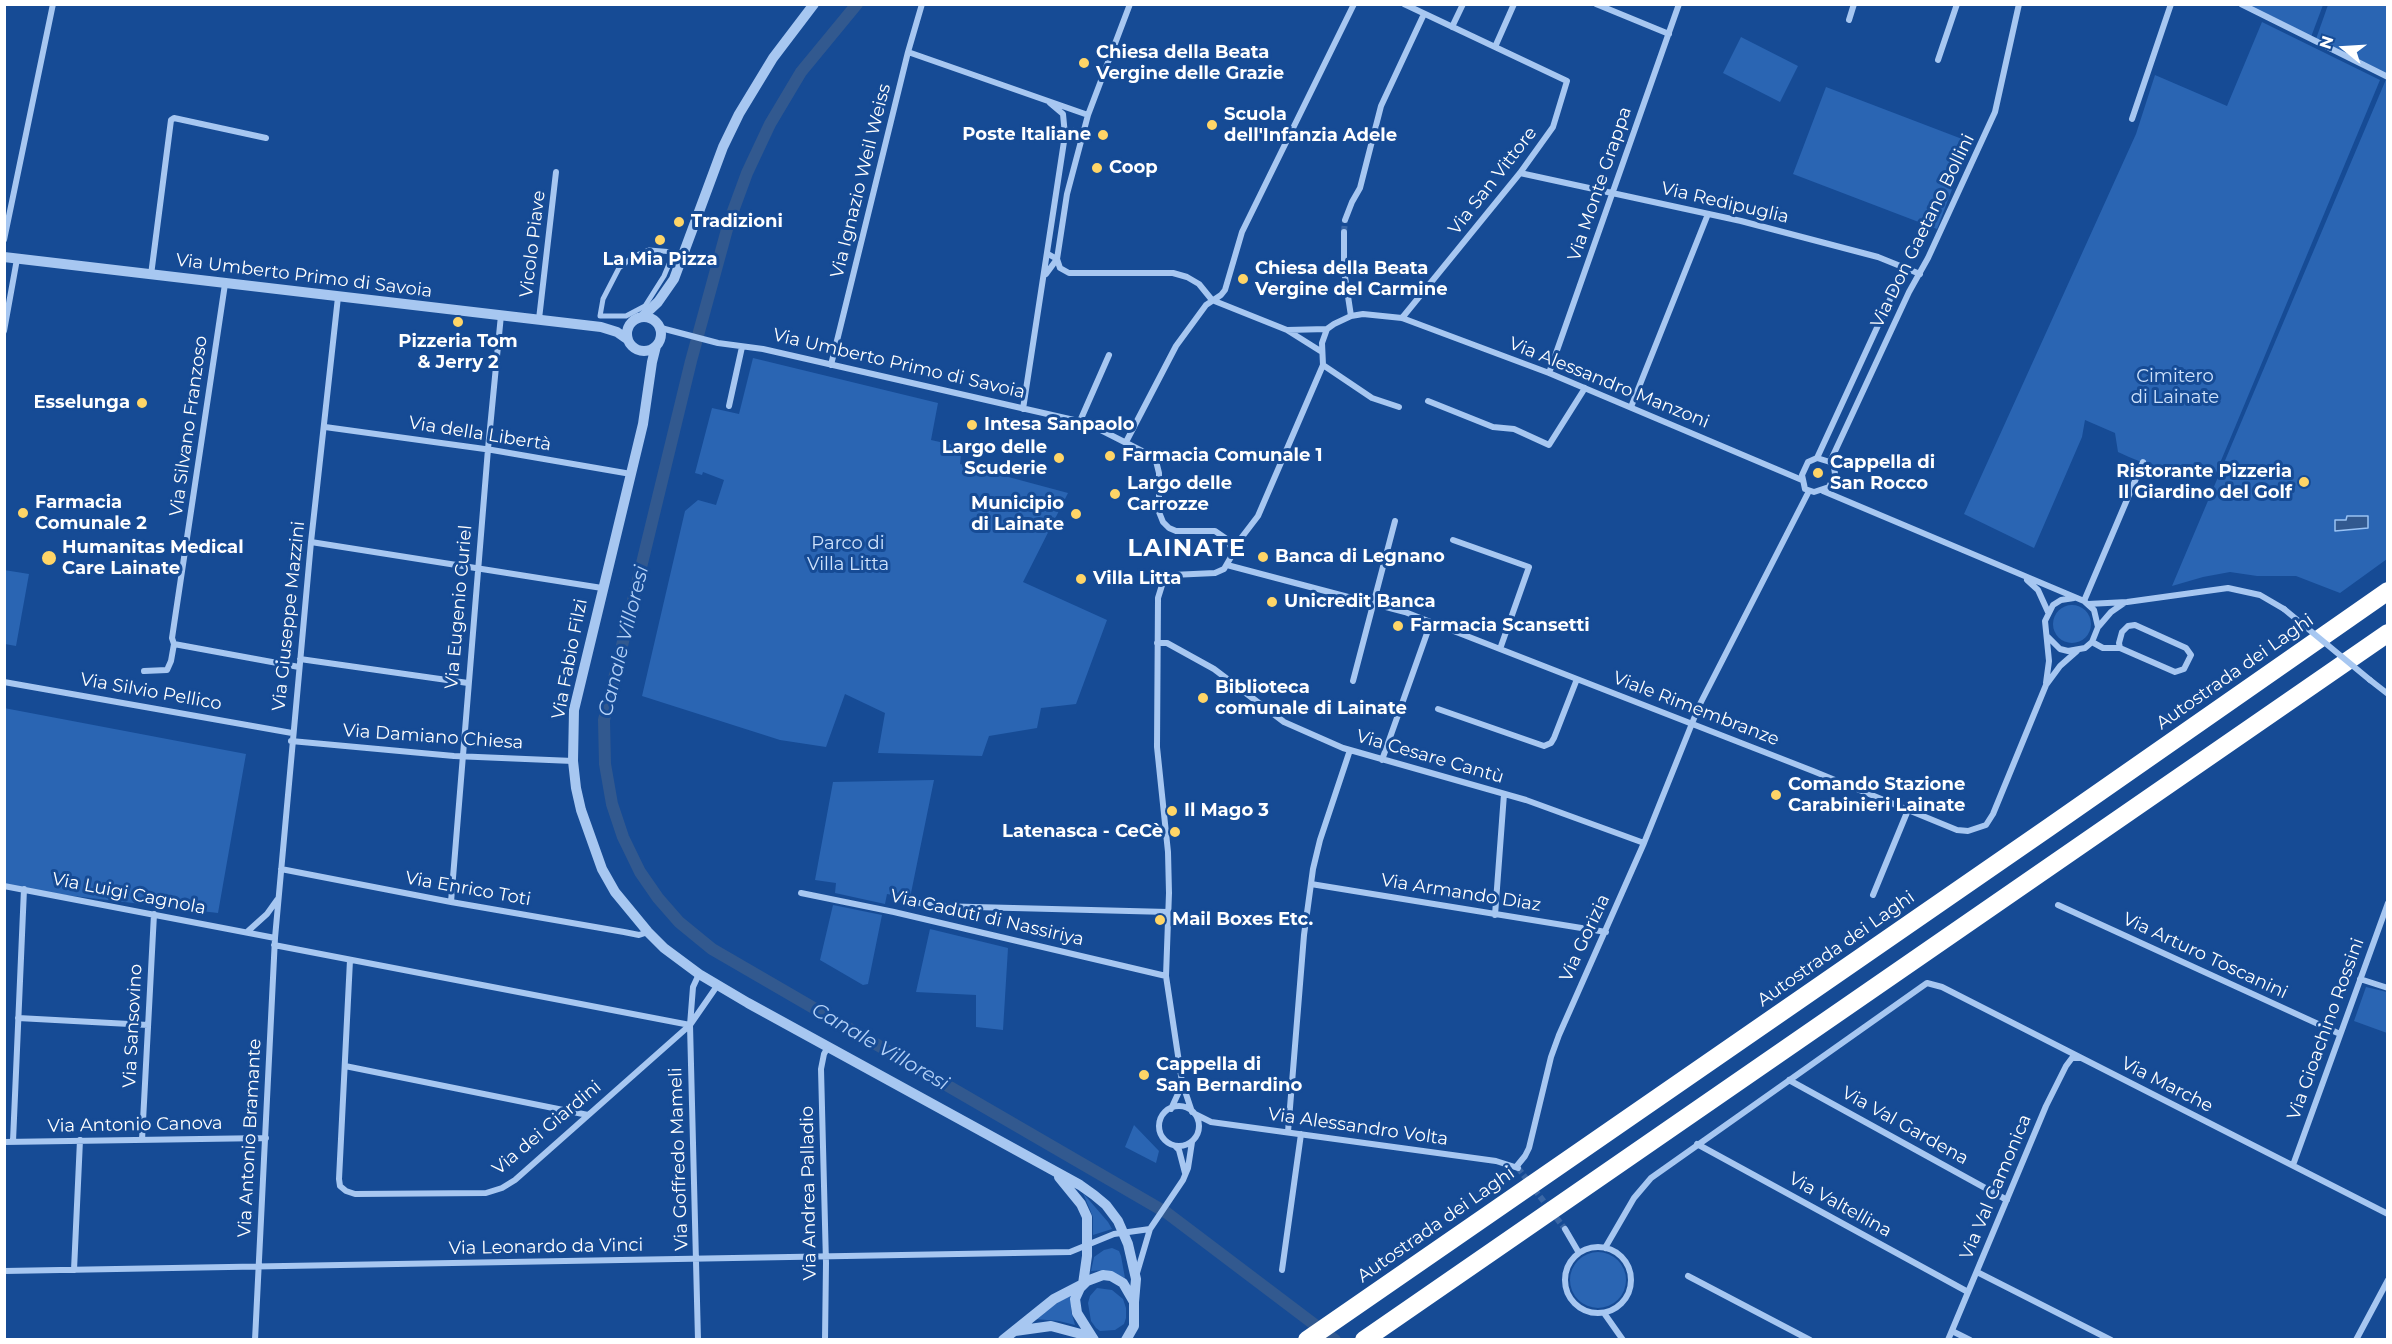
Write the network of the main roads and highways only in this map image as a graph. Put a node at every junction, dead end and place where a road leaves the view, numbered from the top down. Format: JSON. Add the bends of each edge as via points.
{"nodes":[{"id":1,"x":2388,"y":591,"type":"edge"},
{"id":2,"x":2388,"y":633,"type":"edge"},
{"id":3,"x":1306,"y":1340,"type":"edge"},
{"id":4,"x":1364,"y":1340,"type":"edge"}],
"edges":[{"from":1,"to":3,"type":"highway","name":"Autostrada dei Laghi"},
{"from":2,"to":4,"type":"highway"}]}
